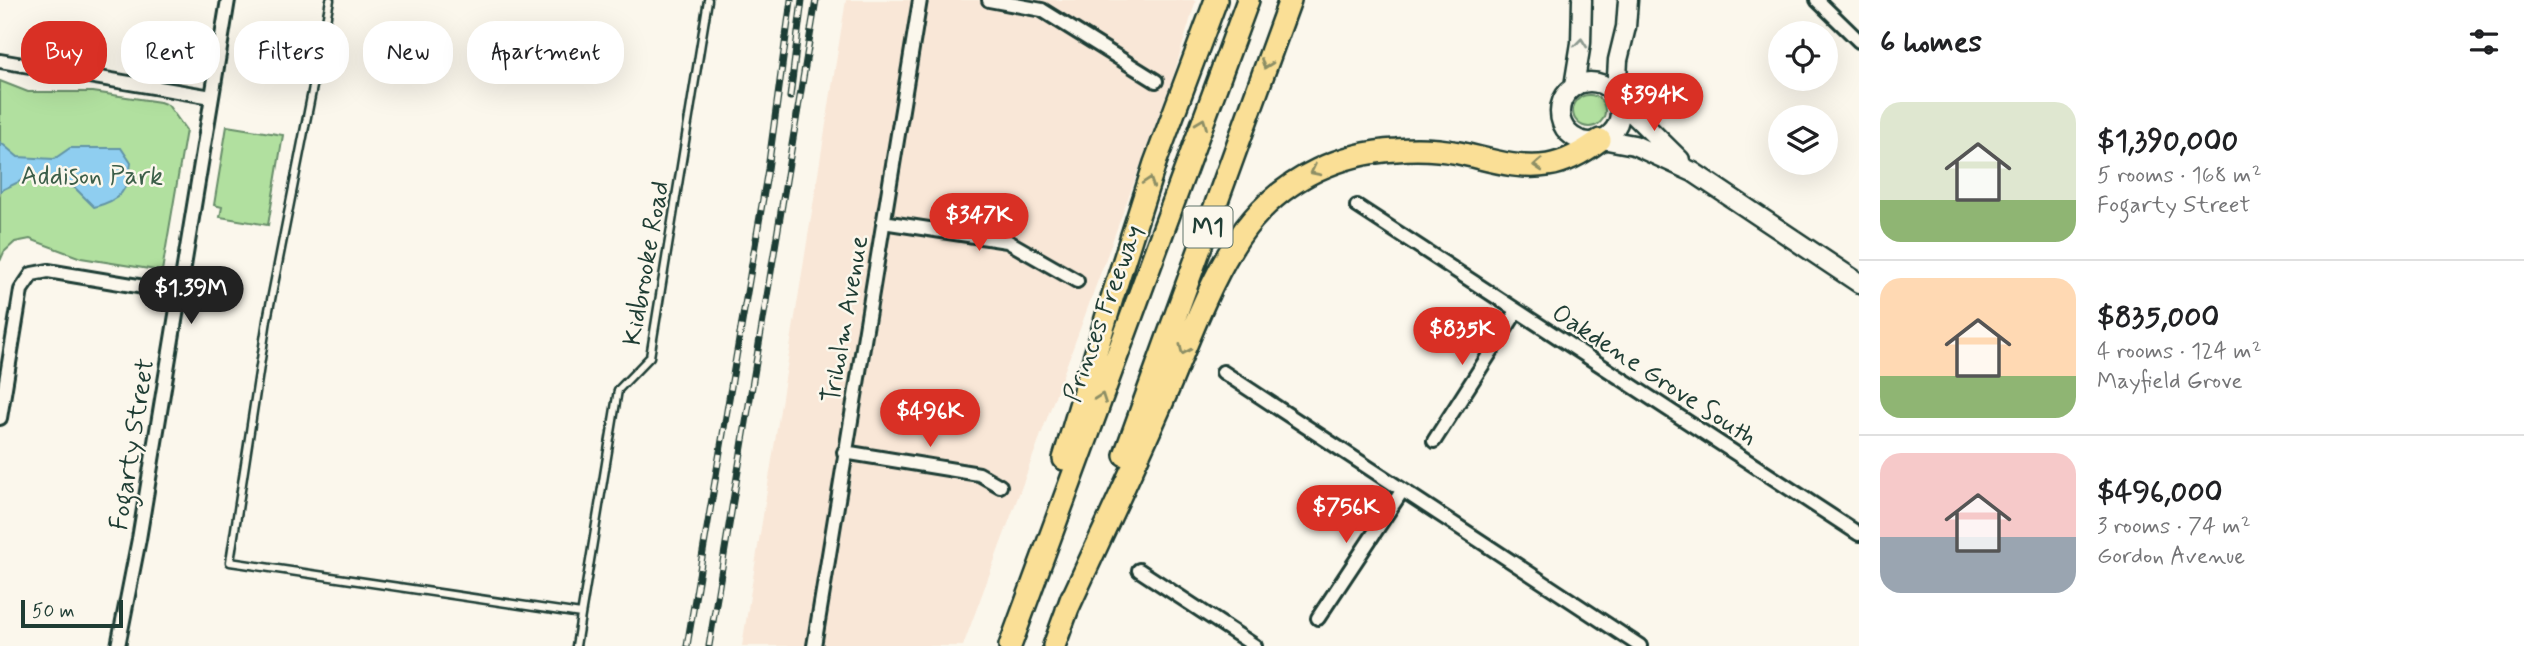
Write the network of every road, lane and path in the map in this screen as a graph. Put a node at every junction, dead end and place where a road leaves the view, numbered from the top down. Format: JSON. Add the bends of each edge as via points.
{"nodes":[{"id":1,"x":228,"y":0,"type":"edge"},
{"id":2,"x":330,"y":0,"type":"edge"},
{"id":3,"x":708,"y":0,"type":"edge"},
{"id":4,"x":920,"y":0,"type":"edge"},
{"id":5,"x":989,"y":0,"type":"edge"},
{"id":6,"x":1216,"y":0,"type":"edge"},
{"id":7,"x":1248,"y":0,"type":"edge"},
{"id":8,"x":1290,"y":0,"type":"edge"},
{"id":9,"x":1582,"y":0,"type":"edge"},
{"id":10,"x":1629,"y":0,"type":"edge"},
{"id":11,"x":1817,"y":0,"type":"edge"},
{"id":12,"x":1023,"y":3,"type":"edge"},
{"id":13,"x":1859,"y":41,"type":"edge"},
{"id":14,"x":0,"y":61,"type":"edge"},
{"id":15,"x":1156,"y":81,"type":"dead end"},
{"id":16,"x":1574,"y":86,"type":"junction"},
{"id":17,"x":212,"y":97,"type":"junction"},
{"id":18,"x":1616,"y":97,"type":"junction"},
{"id":19,"x":1601,"y":140,"type":"junction"},
{"id":20,"x":1693,"y":172,"type":"junction"},
{"id":21,"x":1357,"y":206,"type":"dead end"},
{"id":22,"x":883,"y":222,"type":"junction"},
{"id":23,"x":1077,"y":281,"type":"dead end"},
{"id":24,"x":1859,"y":283,"type":"edge"},
{"id":25,"x":180,"y":293,"type":"junction"},
{"id":26,"x":1517,"y":311,"type":"junction"},
{"id":27,"x":1223,"y":372,"type":"dead end"},
{"id":28,"x":0,"y":418,"type":"edge"},
{"id":29,"x":1434,"y":441,"type":"dead end"},
{"id":30,"x":845,"y":452,"type":"junction"},
{"id":31,"x":1000,"y":485,"type":"dead end"},
{"id":32,"x":1402,"y":491,"type":"junction"},
{"id":33,"x":1859,"y":534,"type":"edge"},
{"id":34,"x":1139,"y":570,"type":"dead end"},
{"id":35,"x":1067,"y":610,"type":"junction"},
{"id":36,"x":582,"y":614,"type":"junction"},
{"id":37,"x":1318,"y":618,"type":"dead end"},
{"id":38,"x":118,"y":646,"type":"edge"},
{"id":39,"x":576,"y":646,"type":"edge"},
{"id":40,"x":814,"y":646,"type":"edge"},
{"id":41,"x":1009,"y":646,"type":"edge"},
{"id":42,"x":1054,"y":646,"type":"edge"},
{"id":43,"x":1255,"y":646,"type":"edge"},
{"id":44,"x":1640,"y":646,"type":"edge"}],
"edges":[{"from":1,"to":17,"type":"street","name":"Fogarty Street"},
{"from":2,"to":36,"type":"lane","via":[[267,320],[230,562]]},
{"from":3,"to":36,"type":"lane","name":"Kidbrooke Road","via":[[650,357],[618,390]]},
{"from":4,"to":22,"type":"street","name":"Triholm Avenue"},
{"from":5,"to":12,"type":"street"},
{"from":41,"to":6,"type":"highway","one_way":true,"via":[[1113,295]]},
{"from":41,"to":7,"type":"highway","name":"Princes Freeway","number":"M1","one_way":true},
{"from":8,"to":35,"type":"highway","number":"M1","one_way":true},
{"from":16,"to":9,"type":"main road","one_way":true,"via":[[1581,50]]},
{"from":10,"to":18,"type":"main road"},
{"from":11,"to":13,"type":"street"},
{"from":12,"to":15,"type":"street","via":[[1042,10]]},
{"from":14,"to":17,"type":"street"},
{"from":16,"to":18,"type":"main road","via":[[1597,82]]},
{"from":16,"to":19,"type":"main road","via":[[1562,101],[1562,124],[1580,141]]},
{"from":17,"to":25,"type":"street","name":"Fogarty Street"},
{"from":18,"to":19,"type":"main road","via":[[1618,122]]},
{"from":18,"to":20,"type":"main road"},
{"from":19,"to":20,"type":"main road","via":[[1634,145]]},
{"from":19,"to":35,"type":"highway","one_way":true,"via":[[1574,157],[1540,166],[1434,150],[1363,153],[1322,167],[1267,204],[1241,234],[1221,269]]},
{"from":20,"to":24,"type":"main road"},
{"from":21,"to":26,"type":"street","name":"Oakdene Grove South"},
{"from":22,"to":23,"type":"street","via":[[1007,240]]},
{"from":22,"to":30,"type":"street","name":"Triholm Avenue"},
{"from":25,"to":28,"type":"street","via":[[48,271],[32,274],[21,290]]},
{"from":25,"to":38,"type":"street","name":"Fogarty Street"},
{"from":26,"to":29,"type":"street"},
{"from":26,"to":33,"type":"street","name":"Oakdene Grove South"},
{"from":27,"to":32,"type":"street"},
{"from":30,"to":31,"type":"street","via":[[979,474]]},
{"from":30,"to":40,"type":"street","name":"Triholm Avenue"},
{"from":32,"to":37,"type":"street"},
{"from":32,"to":44,"type":"street"},
{"from":34,"to":43,"type":"street"},
{"from":35,"to":42,"type":"highway","number":"M1"},
{"from":36,"to":39,"type":"lane","name":"Kidbrooke Road"}]}
